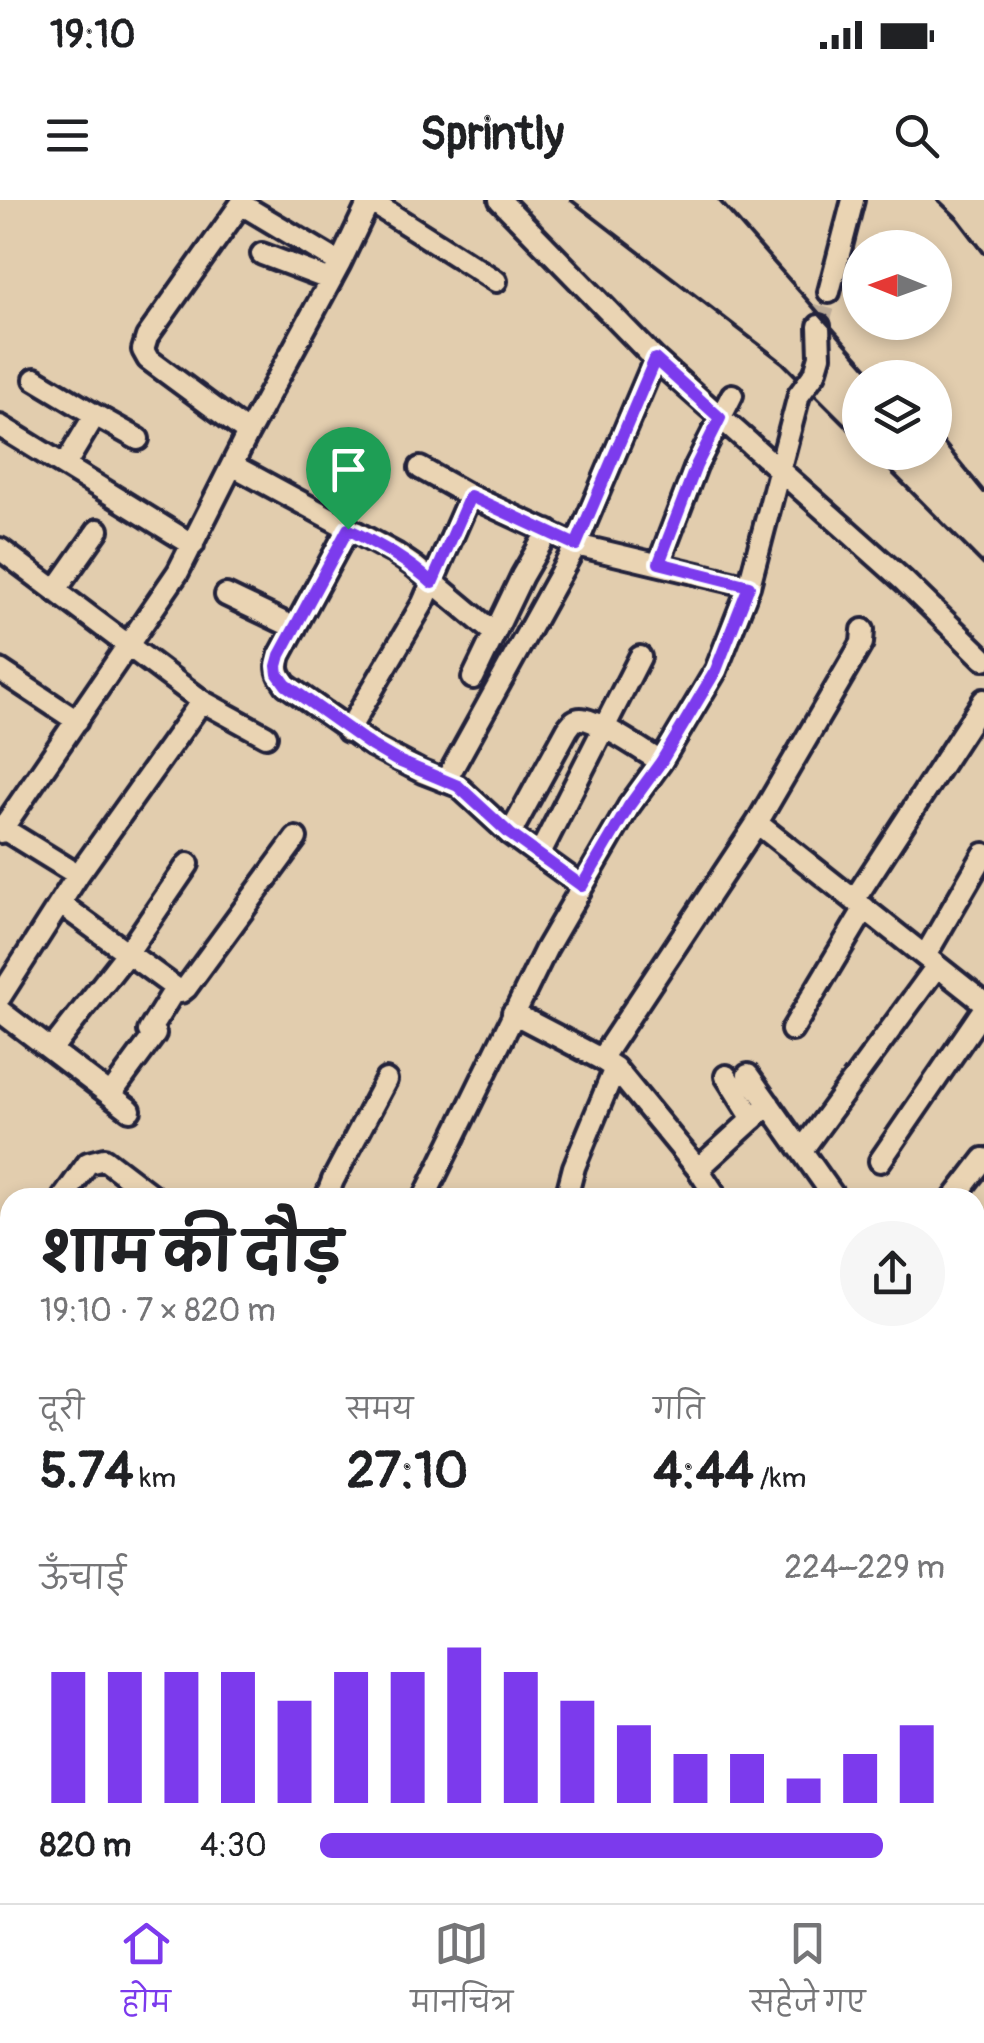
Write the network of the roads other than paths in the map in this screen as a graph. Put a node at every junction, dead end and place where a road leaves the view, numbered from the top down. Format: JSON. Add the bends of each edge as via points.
{"nodes":[{"id":1,"x":370,"y":200,"type":"edge"},
{"id":2,"x":500,"y":200,"type":"edge"},
{"id":3,"x":853,"y":200,"type":"edge"},
{"id":4,"x":239,"y":202,"type":"edge"},
{"id":5,"x":262,"y":254,"type":"dead end"},
{"id":6,"x":336,"y":272,"type":"junction"},
{"id":7,"x":496,"y":280,"type":"dead end"},
{"id":8,"x":829,"y":292,"type":"tunnel mouth"},
{"id":9,"x":818,"y":326,"type":"tunnel mouth"},
{"id":10,"x":655,"y":359,"type":"junction"},
{"id":11,"x":36,"y":379,"type":"dead end"},
{"id":12,"x":732,"y":395,"type":"dead end"},
{"id":13,"x":95,"y":416,"type":"junction"},
{"id":14,"x":720,"y":418,"type":"junction"},
{"id":15,"x":0,"y":426,"type":"edge"},
{"id":16,"x":248,"y":433,"type":"junction"},
{"id":17,"x":138,"y":440,"type":"dead end"},
{"id":18,"x":64,"y":465,"type":"junction"},
{"id":19,"x":232,"y":465,"type":"junction"},
{"id":20,"x":420,"y":468,"type":"dead end"},
{"id":21,"x":780,"y":468,"type":"junction"},
{"id":22,"x":470,"y":496,"type":"junction"},
{"id":23,"x":348,"y":529,"type":"junction"},
{"id":24,"x":98,"y":530,"type":"dead end"},
{"id":25,"x":548,"y":531,"type":"junction"},
{"id":26,"x":194,"y":544,"type":"junction"},
{"id":27,"x":576,"y":545,"type":"junction"},
{"id":28,"x":0,"y":548,"type":"edge"},
{"id":29,"x":659,"y":563,"type":"junction"},
{"id":30,"x":432,"y":583,"type":"junction"},
{"id":31,"x":749,"y":586,"type":"junction"},
{"id":32,"x":55,"y":591,"type":"junction"},
{"id":33,"x":226,"y":595,"type":"dead end"},
{"id":34,"x":295,"y":628,"type":"junction"},
{"id":35,"x":863,"y":630,"type":"dead end"},
{"id":36,"x":494,"y":634,"type":"junction"},
{"id":37,"x":126,"y":645,"type":"junction"},
{"id":38,"x":640,"y":657,"type":"dead end"},
{"id":39,"x":984,"y":659,"type":"edge"},
{"id":40,"x":0,"y":670,"type":"edge"},
{"id":41,"x":473,"y":678,"type":"dead end"},
{"id":42,"x":984,"y":700,"type":"edge"},
{"id":43,"x":202,"y":701,"type":"junction"},
{"id":44,"x":76,"y":721,"type":"junction"},
{"id":45,"x":603,"y":728,"type":"junction"},
{"id":46,"x":348,"y":731,"type":"junction"},
{"id":47,"x":266,"y":736,"type":"dead end"},
{"id":48,"x":661,"y":762,"type":"junction"},
{"id":49,"x":446,"y":780,"type":"junction"},
{"id":50,"x":4,"y":821,"type":"edge"},
{"id":51,"x":758,"y":823,"type":"junction"},
{"id":52,"x":510,"y":834,"type":"junction"},
{"id":53,"x":296,"y":838,"type":"dead end"},
{"id":54,"x":539,"y":855,"type":"junction"},
{"id":55,"x":188,"y":864,"type":"dead end"},
{"id":56,"x":980,"y":869,"type":"edge"},
{"id":57,"x":78,"y":874,"type":"junction"},
{"id":58,"x":582,"y":886,"type":"junction"},
{"id":59,"x":61,"y":904,"type":"junction"},
{"id":60,"x":859,"y":904,"type":"junction"},
{"id":61,"x":128,"y":952,"type":"junction"},
{"id":62,"x":931,"y":961,"type":"junction"},
{"id":63,"x":175,"y":989,"type":"junction"},
{"id":64,"x":0,"y":997,"type":"edge"},
{"id":65,"x":984,"y":1006,"type":"edge"},
{"id":66,"x":0,"y":1010,"type":"edge"},
{"id":67,"x":514,"y":1013,"type":"junction"},
{"id":68,"x":792,"y":1030,"type":"dead end"},
{"id":69,"x":52,"y":1048,"type":"junction"},
{"id":70,"x":608,"y":1063,"type":"junction"},
{"id":71,"x":748,"y":1075,"type":"dead end"},
{"id":72,"x":726,"y":1076,"type":"dead end"},
{"id":73,"x":386,"y":1080,"type":"dead end"},
{"id":74,"x":111,"y":1094,"type":"junction"},
{"id":75,"x":130,"y":1110,"type":"dead end"},
{"id":76,"x":761,"y":1111,"type":"junction"},
{"id":77,"x":802,"y":1150,"type":"junction"},
{"id":78,"x":984,"y":1159,"type":"edge"},
{"id":79,"x":880,"y":1161,"type":"dead end"},
{"id":80,"x":698,"y":1169,"type":"junction"},
{"id":81,"x":70,"y":1188,"type":"edge"},
{"id":82,"x":142,"y":1188,"type":"edge"},
{"id":83,"x":330,"y":1188,"type":"edge"},
{"id":84,"x":429,"y":1188,"type":"edge"},
{"id":85,"x":569,"y":1188,"type":"edge"},
{"id":86,"x":710,"y":1188,"type":"edge"},
{"id":87,"x":829,"y":1188,"type":"edge"},
{"id":88,"x":962,"y":1188,"type":"edge"}],
"edges":[{"from":1,"to":6,"type":"street"},
{"from":1,"to":7,"type":"street"},
{"from":2,"to":10,"type":"street"},
{"from":3,"to":8,"type":"street"},
{"from":4,"to":6,"type":"street"},
{"from":4,"to":16,"type":"street","via":[[143,350]]},
{"from":5,"to":6,"type":"street"},
{"from":6,"to":16,"type":"street"},
{"from":9,"to":21,"type":"street","bridge":true,"via":[[816,373],[798,395]]},
{"from":10,"to":14,"type":"street"},
{"from":10,"to":27,"type":"street"},
{"from":11,"to":13,"type":"street"},
{"from":12,"to":14,"type":"street"},
{"from":13,"to":17,"type":"street"},
{"from":13,"to":18,"type":"street"},
{"from":14,"to":21,"type":"street"},
{"from":14,"to":29,"type":"street"},
{"from":15,"to":18,"type":"street"},
{"from":16,"to":19,"type":"street"},
{"from":18,"to":26,"type":"street"},
{"from":19,"to":23,"type":"street"},
{"from":19,"to":26,"type":"street"},
{"from":20,"to":22,"type":"street"},
{"from":21,"to":31,"type":"street"},
{"from":21,"to":39,"type":"street"},
{"from":22,"to":25,"type":"street"},
{"from":22,"to":30,"type":"street"},
{"from":23,"to":30,"type":"street"},
{"from":23,"to":34,"type":"street"},
{"from":24,"to":32,"type":"street"},
{"from":25,"to":27,"type":"street"},
{"from":25,"to":36,"type":"street"},
{"from":26,"to":37,"type":"street"},
{"from":27,"to":29,"type":"street"},
{"from":27,"to":49,"type":"street"},
{"from":28,"to":32,"type":"street"},
{"from":29,"to":31,"type":"street"},
{"from":30,"to":36,"type":"street"},
{"from":30,"to":46,"type":"street"},
{"from":31,"to":48,"type":"street","via":[[716,670]]},
{"from":32,"to":37,"type":"street"},
{"from":33,"to":34,"type":"street"},
{"from":34,"to":46,"type":"street","via":[[278,674]]},
{"from":35,"to":51,"type":"street","via":[[862,643]]},
{"from":36,"to":41,"type":"street"},
{"from":37,"to":43,"type":"street"},
{"from":37,"to":44,"type":"street"},
{"from":38,"to":45,"type":"street"},
{"from":40,"to":44,"type":"street"},
{"from":42,"to":60,"type":"street"},
{"from":43,"to":47,"type":"street"},
{"from":43,"to":57,"type":"street"},
{"from":44,"to":50,"type":"street"},
{"from":45,"to":48,"type":"street"},
{"from":45,"to":52,"type":"street","via":[[574,721]]},
{"from":45,"to":54,"type":"street"},
{"from":46,"to":49,"type":"street"},
{"from":48,"to":58,"type":"street"},
{"from":49,"to":52,"type":"street"},
{"from":50,"to":57,"type":"street"},
{"from":51,"to":60,"type":"street"},
{"from":51,"to":70,"type":"street"},
{"from":52,"to":54,"type":"street"},
{"from":53,"to":63,"type":"street","via":[[186,988]]},
{"from":54,"to":58,"type":"street"},
{"from":55,"to":61,"type":"street"},
{"from":56,"to":62,"type":"street"},
{"from":57,"to":59,"type":"street"},
{"from":58,"to":67,"type":"street"},
{"from":59,"to":61,"type":"street"},
{"from":59,"to":64,"type":"street"},
{"from":60,"to":62,"type":"street"},
{"from":60,"to":68,"type":"street"},
{"from":61,"to":63,"type":"street"},
{"from":61,"to":69,"type":"street"},
{"from":62,"to":65,"type":"street"},
{"from":62,"to":77,"type":"street"},
{"from":63,"to":74,"type":"street"},
{"from":65,"to":79,"type":"street"},
{"from":66,"to":69,"type":"street"},
{"from":67,"to":70,"type":"street"},
{"from":67,"to":84,"type":"street"},
{"from":69,"to":74,"type":"street"},
{"from":70,"to":80,"type":"street"},
{"from":70,"to":85,"type":"street"},
{"from":71,"to":76,"type":"street"},
{"from":72,"to":76,"type":"street"},
{"from":73,"to":83,"type":"street"},
{"from":74,"to":75,"type":"street"},
{"from":76,"to":77,"type":"street"},
{"from":76,"to":80,"type":"street"},
{"from":77,"to":87,"type":"street"},
{"from":78,"to":88,"type":"street"},
{"from":80,"to":86,"type":"street"},
{"from":81,"to":82,"type":"street","via":[[88,1163],[104,1159]]}]}
